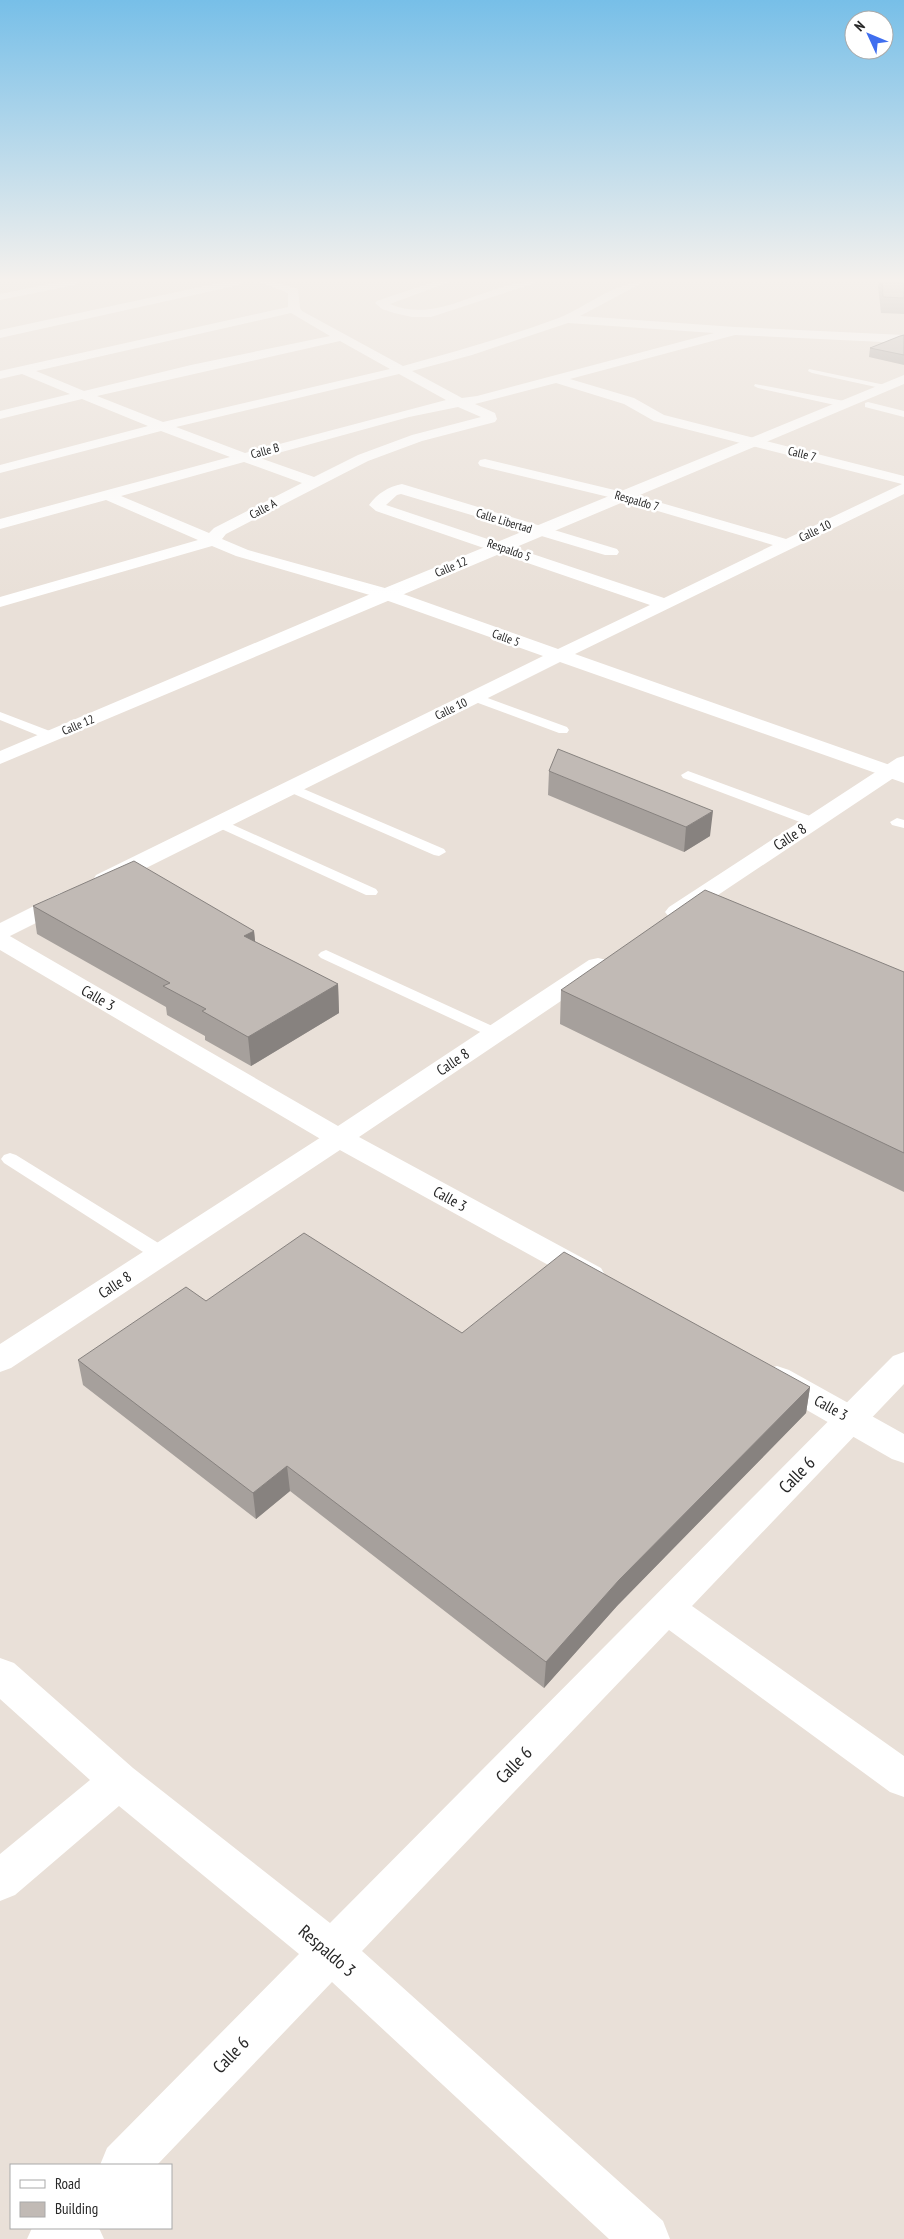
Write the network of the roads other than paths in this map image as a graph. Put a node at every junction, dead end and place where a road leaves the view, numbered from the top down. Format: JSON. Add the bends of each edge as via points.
{"nodes":[{"id":1,"x":62,"y":386,"type":"edge"},
{"id":2,"x":123,"y":386,"type":"edge"},
{"id":3,"x":332,"y":386,"type":"edge"},
{"id":4,"x":431,"y":386,"type":"edge"},
{"id":5,"x":532,"y":386,"type":"edge"},
{"id":6,"x":581,"y":386,"type":"edge"},
{"id":7,"x":760,"y":386,"type":"edge"},
{"id":8,"x":886,"y":387,"type":"edge"},
{"id":9,"x":84,"y":396,"type":"junction"},
{"id":10,"x":459,"y":402,"type":"junction"},
{"id":11,"x":844,"y":404,"type":"junction"},
{"id":12,"x":868,"y":405,"type":"dead end"},
{"id":13,"x":904,"y":414,"type":"edge"},
{"id":14,"x":0,"y":415,"type":"edge"},
{"id":15,"x":163,"y":426,"type":"junction"},
{"id":16,"x":754,"y":442,"type":"junction"},
{"id":17,"x":243,"y":458,"type":"junction"},
{"id":18,"x":485,"y":463,"type":"dead end"},
{"id":19,"x":0,"y":469,"type":"edge"},
{"id":20,"x":904,"y":480,"type":"edge"},
{"id":21,"x":314,"y":482,"type":"junction"},
{"id":22,"x":904,"y":488,"type":"edge"},
{"id":23,"x":396,"y":490,"type":"joint"},
{"id":24,"x":109,"y":496,"type":"junction"},
{"id":25,"x":622,"y":496,"type":"junction"},
{"id":26,"x":0,"y":524,"type":"edge"},
{"id":27,"x":538,"y":531,"type":"junction"},
{"id":28,"x":213,"y":539,"type":"junction"},
{"id":29,"x":787,"y":544,"type":"junction"},
{"id":30,"x":499,"y":547,"type":"junction"},
{"id":31,"x":611,"y":552,"type":"dead end"},
{"id":32,"x":386,"y":594,"type":"junction"},
{"id":33,"x":0,"y":602,"type":"edge"},
{"id":34,"x":665,"y":604,"type":"junction"},
{"id":35,"x":557,"y":656,"type":"junction"},
{"id":36,"x":474,"y":697,"type":"junction"},
{"id":37,"x":0,"y":716,"type":"edge"},
{"id":38,"x":563,"y":730,"type":"dead end"},
{"id":39,"x":52,"y":736,"type":"junction"},
{"id":40,"x":0,"y":758,"type":"edge"},
{"id":41,"x":899,"y":770,"type":"edge"},
{"id":42,"x":688,"y":776,"type":"dead end"},
{"id":43,"x":292,"y":788,"type":"junction"},
{"id":44,"x":813,"y":822,"type":"junction"},
{"id":45,"x":220,"y":823,"type":"junction"},
{"id":46,"x":439,"y":852,"type":"dead end"},
{"id":47,"x":371,"y":892,"type":"dead end"},
{"id":48,"x":689,"y":904,"type":"junction"},
{"id":49,"x":716,"y":916,"type":"edge"},
{"id":50,"x":657,"y":926,"type":"edge"},
{"id":51,"x":0,"y":932,"type":"edge"},
{"id":52,"x":0,"y":940,"type":"edge"},
{"id":53,"x":616,"y":952,"type":"edge"},
{"id":54,"x":326,"y":955,"type":"dead end"},
{"id":55,"x":495,"y":1033,"type":"junction"},
{"id":56,"x":339,"y":1138,"type":"junction"},
{"id":57,"x":10,"y":1159,"type":"dead end"},
{"id":58,"x":161,"y":1254,"type":"junction"},
{"id":59,"x":609,"y":1286,"type":"edge"},
{"id":60,"x":0,"y":1360,"type":"edge"},
{"id":61,"x":904,"y":1364,"type":"edge"},
{"id":62,"x":757,"y":1367,"type":"edge"},
{"id":63,"x":852,"y":1419,"type":"junction"},
{"id":64,"x":904,"y":1450,"type":"edge"},
{"id":65,"x":667,"y":1608,"type":"junction"},
{"id":66,"x":0,"y":1675,"type":"edge"},
{"id":67,"x":904,"y":1779,"type":"edge"},
{"id":68,"x":119,"y":1781,"type":"junction"},
{"id":69,"x":0,"y":1881,"type":"edge"},
{"id":70,"x":331,"y":1952,"type":"junction"},
{"id":71,"x":125,"y":2164,"type":"edge"},
{"id":72,"x":62,"y":2229,"type":"edge"},
{"id":73,"x":52,"y":2239,"type":"edge"},
{"id":74,"x":645,"y":2239,"type":"edge"}],
"edges":[{"from":1,"to":9,"type":"street"},
{"from":2,"to":9,"type":"street"},
{"from":3,"to":15,"type":"street"},
{"from":4,"to":10,"type":"street"},
{"from":5,"to":10,"type":"street","name":"Calle B"},
{"from":6,"to":16,"type":"street","name":"Calle 7","via":[[629,400],[659,418]]},
{"from":7,"to":11,"type":"lane"},
{"from":8,"to":11,"type":"street","name":"Calle 12"},
{"from":9,"to":14,"type":"street"},
{"from":9,"to":15,"type":"street"},
{"from":10,"to":17,"type":"street","name":"Calle B"},
{"from":10,"to":21,"type":"street","name":"Calle A","via":[[490,416],[490,420],[417,438],[363,458]]},
{"from":11,"to":16,"type":"street","name":"Calle 12"},
{"from":12,"to":13,"type":"lane"},
{"from":15,"to":17,"type":"street"},
{"from":15,"to":19,"type":"street"},
{"from":16,"to":20,"type":"street","name":"Calle 7"},
{"from":16,"to":25,"type":"street","name":"Calle 12"},
{"from":17,"to":21,"type":"street"},
{"from":17,"to":24,"type":"street","name":"Calle B"},
{"from":18,"to":25,"type":"street","name":"Respaldo 7"},
{"from":21,"to":28,"type":"street","name":"Calle A","via":[[220,531]]},
{"from":22,"to":29,"type":"street","name":"Calle 10"},
{"from":23,"to":27,"type":"street","name":"Calle Libertad","via":[[402,489]]},
{"from":23,"to":30,"type":"street","name":"Respaldo 5","via":[[378,506]]},
{"from":24,"to":26,"type":"street","name":"Calle B"},
{"from":24,"to":28,"type":"street","name":"Calle 5"},
{"from":25,"to":27,"type":"street","name":"Calle 12"},
{"from":25,"to":29,"type":"street","name":"Respaldo 7"},
{"from":27,"to":30,"type":"street","name":"Calle 12"},
{"from":27,"to":31,"type":"street","name":"Calle Libertad"},
{"from":28,"to":32,"type":"street","name":"Calle 5","via":[[242,552]]},
{"from":28,"to":33,"type":"street","name":"Calle A","via":[[196,547]]},
{"from":29,"to":34,"type":"street","name":"Calle 10"},
{"from":30,"to":32,"type":"street","name":"Calle 12"},
{"from":30,"to":34,"type":"street","name":"Respaldo 5"},
{"from":32,"to":35,"type":"street","name":"Calle 5"},
{"from":32,"to":39,"type":"street","name":"Calle 12"},
{"from":34,"to":35,"type":"street","name":"Calle 10"},
{"from":35,"to":36,"type":"street","name":"Calle 10"},
{"from":35,"to":41,"type":"street","name":"Calle 5"},
{"from":36,"to":38,"type":"lane"},
{"from":36,"to":43,"type":"street","name":"Calle 10"},
{"from":37,"to":39,"type":"lane"},
{"from":39,"to":40,"type":"street","name":"Calle 12"},
{"from":41,"to":44,"type":"street","name":"Calle 8"},
{"from":42,"to":44,"type":"lane"},
{"from":43,"to":45,"type":"street","name":"Calle 10"},
{"from":43,"to":46,"type":"lane"},
{"from":44,"to":48,"type":"street","name":"Calle 8"},
{"from":45,"to":47,"type":"lane"},
{"from":45,"to":51,"type":"street","name":"Calle 10"},
{"from":48,"to":49,"type":"street"},
{"from":48,"to":50,"type":"street","name":"Calle 8"},
{"from":52,"to":56,"type":"street","name":"Calle 3"},
{"from":53,"to":55,"type":"street","name":"Calle 8"},
{"from":54,"to":55,"type":"lane"},
{"from":55,"to":56,"type":"street","name":"Calle 8"},
{"from":56,"to":58,"type":"street","name":"Calle 8"},
{"from":56,"to":59,"type":"street","name":"Calle 3"},
{"from":57,"to":58,"type":"lane"},
{"from":58,"to":60,"type":"street","name":"Calle 8"},
{"from":61,"to":63,"type":"street","name":"Calle 6"},
{"from":62,"to":63,"type":"street","name":"Calle 3"},
{"from":63,"to":64,"type":"street","name":"Calle 3"},
{"from":63,"to":65,"type":"street","name":"Calle 6"},
{"from":65,"to":67,"type":"street"},
{"from":65,"to":70,"type":"street","name":"Calle 6"},
{"from":66,"to":68,"type":"street","name":"Respaldo 3"},
{"from":68,"to":69,"type":"street"},
{"from":68,"to":70,"type":"street","name":"Respaldo 3"},
{"from":70,"to":71,"type":"street","name":"Calle 6"},
{"from":70,"to":74,"type":"street","name":"Respaldo 3"},
{"from":72,"to":73,"type":"street"}]}
